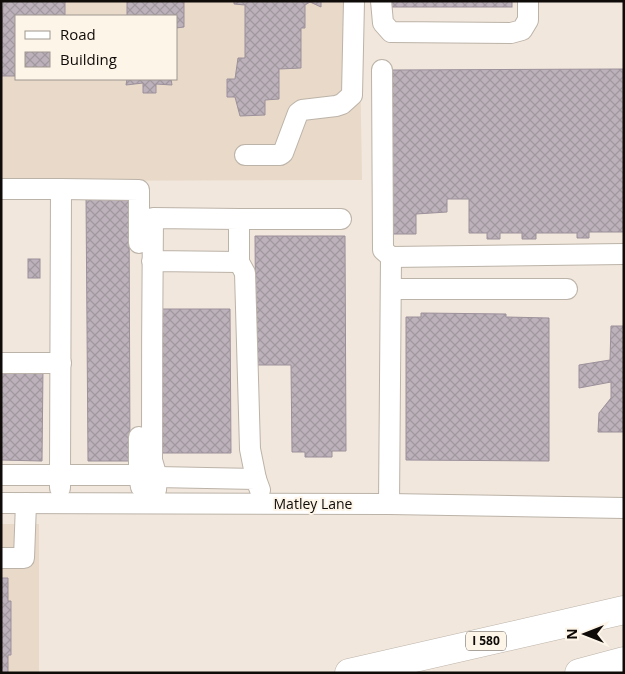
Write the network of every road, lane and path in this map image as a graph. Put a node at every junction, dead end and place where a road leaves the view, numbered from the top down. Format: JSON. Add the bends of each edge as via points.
{"nodes":[{"id":1,"x":354,"y":1,"type":"edge"},
{"id":2,"x":381,"y":1,"type":"edge"},
{"id":3,"x":528,"y":1,"type":"edge"},
{"id":4,"x":382,"y":70,"type":"dead end"},
{"id":5,"x":245,"y":155,"type":"dead end"},
{"id":6,"x":1,"y":189,"type":"edge"},
{"id":7,"x":61,"y":190,"type":"junction"},
{"id":8,"x":239,"y":219,"type":"junction"},
{"id":9,"x":341,"y":219,"type":"dead end"},
{"id":10,"x":624,"y":254,"type":"edge"},
{"id":11,"x":391,"y":257,"type":"junction"},
{"id":12,"x":152,"y":261,"type":"junction"},
{"id":13,"x":239,"y":262,"type":"junction"},
{"id":14,"x":391,"y":289,"type":"junction"},
{"id":15,"x":567,"y":289,"type":"dead end"},
{"id":16,"x":1,"y":363,"type":"edge"},
{"id":17,"x":60,"y":363,"type":"junction"},
{"id":18,"x":1,"y":475,"type":"edge"},
{"id":19,"x":60,"y":475,"type":"junction"},
{"id":20,"x":148,"y":476,"type":"junction"},
{"id":21,"x":256,"y":479,"type":"junction"},
{"id":22,"x":1,"y":503,"type":"edge"},
{"id":23,"x":26,"y":503,"type":"junction"},
{"id":24,"x":59,"y":503,"type":"junction"},
{"id":25,"x":149,"y":503,"type":"junction"},
{"id":26,"x":264,"y":504,"type":"junction"},
{"id":27,"x":389,"y":504,"type":"junction"},
{"id":28,"x":624,"y":508,"type":"edge"},
{"id":29,"x":1,"y":558,"type":"edge"},
{"id":30,"x":624,"y":610,"type":"edge"},
{"id":31,"x":624,"y":662,"type":"edge"},
{"id":32,"x":349,"y":673,"type":"edge"},
{"id":33,"x":579,"y":673,"type":"edge"}],
"edges":[{"from":1,"to":5,"type":"street","via":[[352,95],[342,104],[298,113],[280,155]]},
{"from":2,"to":3,"type":"street","via":[[383,23],[391,32],[511,33],[522,30],[528,20]]},
{"from":4,"to":11,"type":"street","via":[[383,250]]},
{"from":6,"to":7,"type":"street"},
{"from":7,"to":17,"type":"street"},
{"from":7,"to":20,"type":"street","via":[[139,190]]},
{"from":8,"to":9,"type":"street"},
{"from":8,"to":12,"type":"street","via":[[153,218]]},
{"from":8,"to":13,"type":"street"},
{"from":10,"to":11,"type":"street"},
{"from":11,"to":14,"type":"street"},
{"from":12,"to":13,"type":"street"},
{"from":12,"to":20,"type":"street","via":[[152,460]]},
{"from":13,"to":21,"type":"street","via":[[245,273],[250,449]]},
{"from":14,"to":15,"type":"street"},
{"from":14,"to":27,"type":"street"},
{"from":16,"to":17,"type":"street"},
{"from":17,"to":19,"type":"street"},
{"from":18,"to":19,"type":"street"},
{"from":19,"to":20,"type":"street"},
{"from":19,"to":24,"type":"street"},
{"from":20,"to":21,"type":"street"},
{"from":20,"to":25,"type":"street"},
{"from":21,"to":26,"type":"street"},
{"from":22,"to":23,"type":"street","name":"Matley Lane"},
{"from":23,"to":24,"type":"street","name":"Matley Lane"},
{"from":23,"to":29,"type":"street","via":[[24,558]]},
{"from":24,"to":25,"type":"street","name":"Matley Lane"},
{"from":25,"to":26,"type":"street","name":"Matley Lane"},
{"from":26,"to":27,"type":"street","name":"Matley Lane"},
{"from":27,"to":28,"type":"street","name":"Matley Lane"},
{"from":30,"to":32,"type":"highway","number":"I 580"},
{"from":31,"to":33,"type":"highway"}]}
